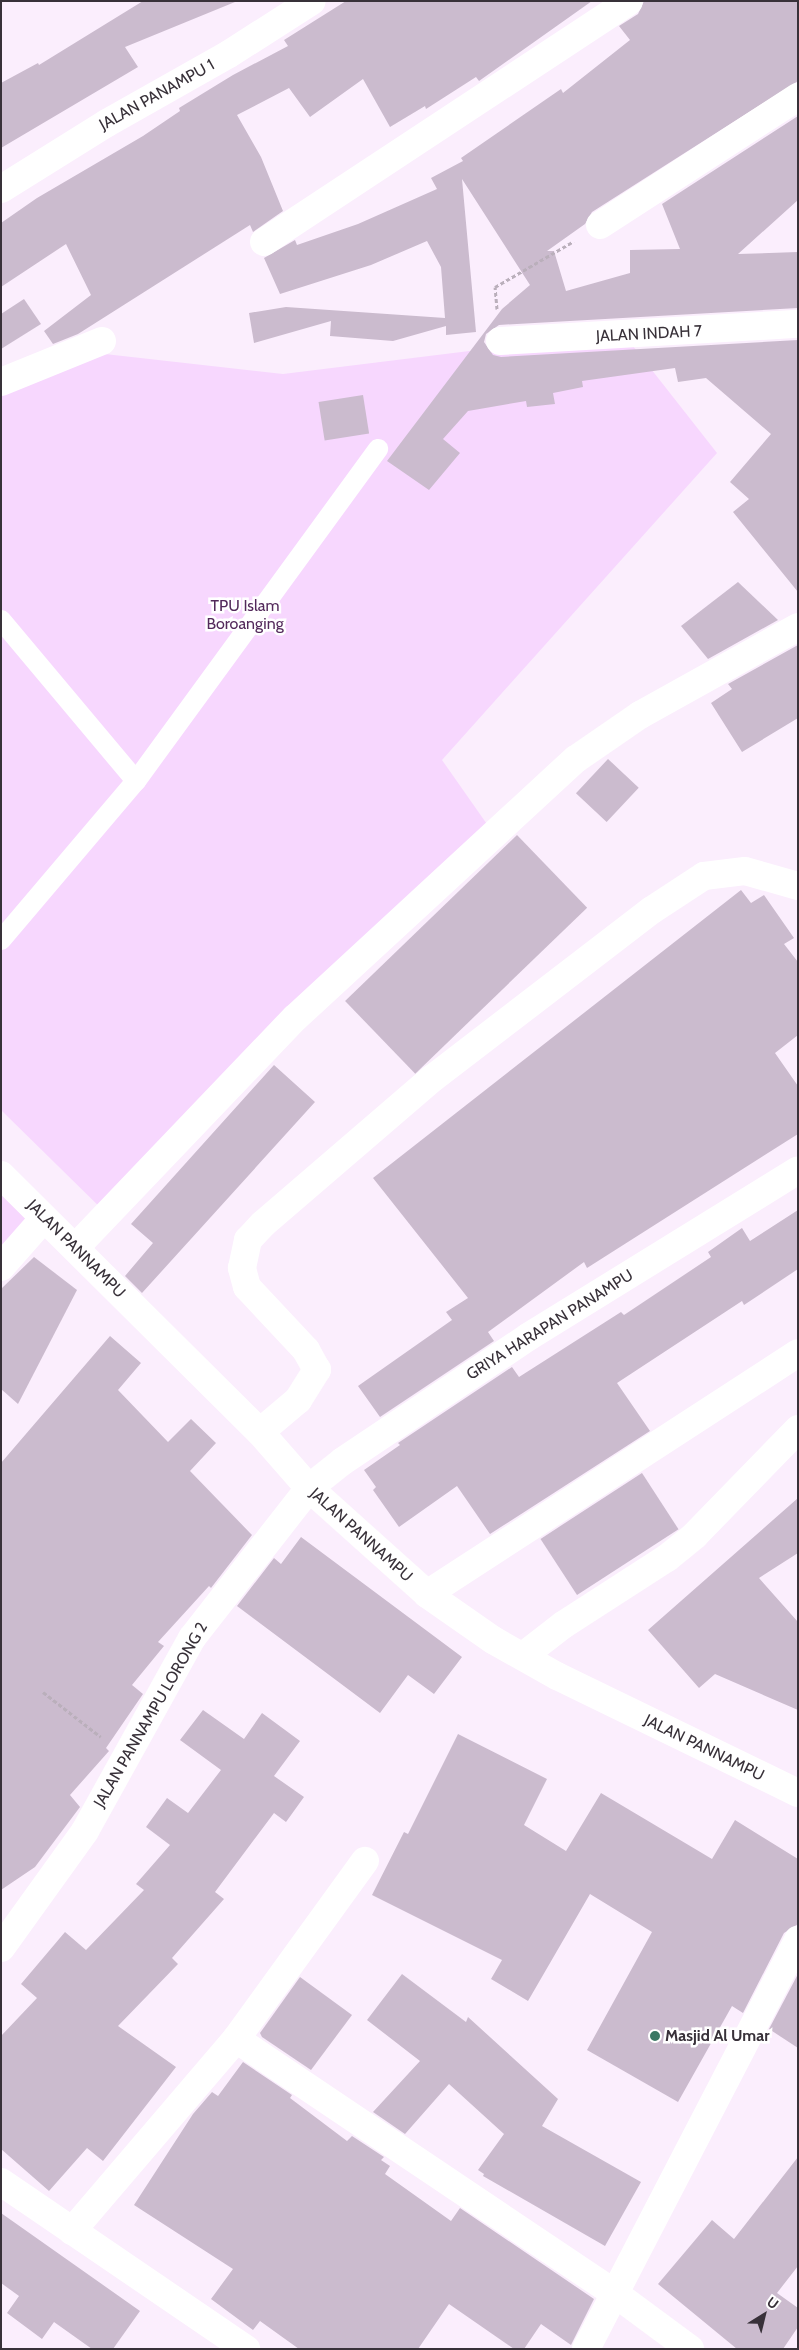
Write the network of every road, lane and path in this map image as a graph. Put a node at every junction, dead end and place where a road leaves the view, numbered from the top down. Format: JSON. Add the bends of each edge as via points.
{"nodes":[{"id":1,"x":312,"y":1,"type":"edge"},
{"id":2,"x":629,"y":1,"type":"edge"},
{"id":3,"x":798,"y":96,"type":"edge"},
{"id":4,"x":1,"y":189,"type":"edge"},
{"id":5,"x":600,"y":225,"type":"joint"},
{"id":6,"x":264,"y":242,"type":"dead end"},
{"id":7,"x":495,"y":287,"type":"dead end"},
{"id":8,"x":798,"y":324,"type":"edge"},
{"id":9,"x":102,"y":341,"type":"dead end"},
{"id":10,"x":500,"y":341,"type":"dead end"},
{"id":11,"x":1,"y":382,"type":"edge"},
{"id":12,"x":378,"y":449,"type":"dead end"},
{"id":13,"x":1,"y":620,"type":"edge"},
{"id":14,"x":798,"y":627,"type":"edge"},
{"id":15,"x":136,"y":781,"type":"junction"},
{"id":16,"x":798,"y":886,"type":"edge"},
{"id":17,"x":1,"y":940,"type":"edge"},
{"id":18,"x":798,"y":1170,"type":"edge"},
{"id":19,"x":1,"y":1176,"type":"edge"},
{"id":20,"x":44,"y":1218,"type":"junction"},
{"id":21,"x":75,"y":1248,"type":"junction"},
{"id":22,"x":1,"y":1267,"type":"edge"},
{"id":23,"x":798,"y":1353,"type":"edge"},
{"id":24,"x":798,"y":1429,"type":"edge"},
{"id":25,"x":260,"y":1432,"type":"junction"},
{"id":26,"x":308,"y":1488,"type":"junction"},
{"id":27,"x":427,"y":1594,"type":"junction"},
{"id":28,"x":522,"y":1656,"type":"junction"},
{"id":29,"x":43,"y":1692,"type":"dead end"},
{"id":30,"x":126,"y":1756,"type":"junction"},
{"id":31,"x":798,"y":1793,"type":"edge"},
{"id":32,"x":365,"y":1860,"type":"dead end"},
{"id":33,"x":798,"y":1940,"type":"edge"},
{"id":34,"x":1,"y":1948,"type":"edge"},
{"id":35,"x":236,"y":2039,"type":"junction"},
{"id":36,"x":1,"y":2182,"type":"edge"},
{"id":37,"x":72,"y":2231,"type":"junction"},
{"id":38,"x":613,"y":2292,"type":"junction"},
{"id":39,"x":246,"y":2349,"type":"edge"},
{"id":40,"x":586,"y":2349,"type":"edge"},
{"id":41,"x":690,"y":2349,"type":"edge"}],
"edges":[{"from":1,"to":4,"type":"street","name":"JALAN PANAMPU 1","via":[[229,54],[107,122]]},
{"from":2,"to":6,"type":"street"},
{"from":3,"to":5,"type":"street"},
{"from":5,"to":7,"type":"path"},
{"from":8,"to":10,"type":"street","name":"JALAN INDAH 7"},
{"from":9,"to":11,"type":"street"},
{"from":12,"to":15,"type":"lane"},
{"from":13,"to":15,"type":"lane"},
{"from":14,"to":21,"type":"street","via":[[640,715],[576,759],[295,1018]]},
{"from":15,"to":17,"type":"lane"},
{"from":16,"to":25,"type":"street","via":[[745,871],[704,876],[652,910],[433,1078],[263,1224],[248,1240],[242,1268],[247,1287],[306,1350],[317,1370],[298,1400]]},
{"from":18,"to":26,"type":"street","name":"GRIYA HARAPAN PANAMPU","via":[[528,1337],[343,1460]]},
{"from":19,"to":20,"type":"street","name":"JALAN PANNAMPU"},
{"from":20,"to":21,"type":"street","name":"JALAN PANNAMPU"},
{"from":20,"to":22,"type":"street"},
{"from":21,"to":25,"type":"street","name":"JALAN PANNAMPU"},
{"from":23,"to":27,"type":"street"},
{"from":24,"to":28,"type":"street","via":[[695,1535],[667,1558],[562,1625]]},
{"from":25,"to":26,"type":"street","name":"JALAN PANNAMPU"},
{"from":26,"to":27,"type":"street","name":"JALAN PANNAMPU"},
{"from":26,"to":30,"type":"street","name":"JALAN PANNAMPU LORONG 2","via":[[192,1638]]},
{"from":27,"to":28,"type":"street","name":"JALAN PANNAMPU"},
{"from":28,"to":31,"type":"street","name":"JALAN PANNAMPU"},
{"from":29,"to":30,"type":"path"},
{"from":30,"to":34,"type":"street","name":"JALAN PANNAMPU LORONG 2","via":[[85,1831]]},
{"from":32,"to":35,"type":"street"},
{"from":33,"to":38,"type":"street"},
{"from":35,"to":37,"type":"street"},
{"from":35,"to":38,"type":"street"},
{"from":36,"to":37,"type":"street"},
{"from":37,"to":39,"type":"street"},
{"from":38,"to":40,"type":"street"},
{"from":38,"to":41,"type":"street"}]}
